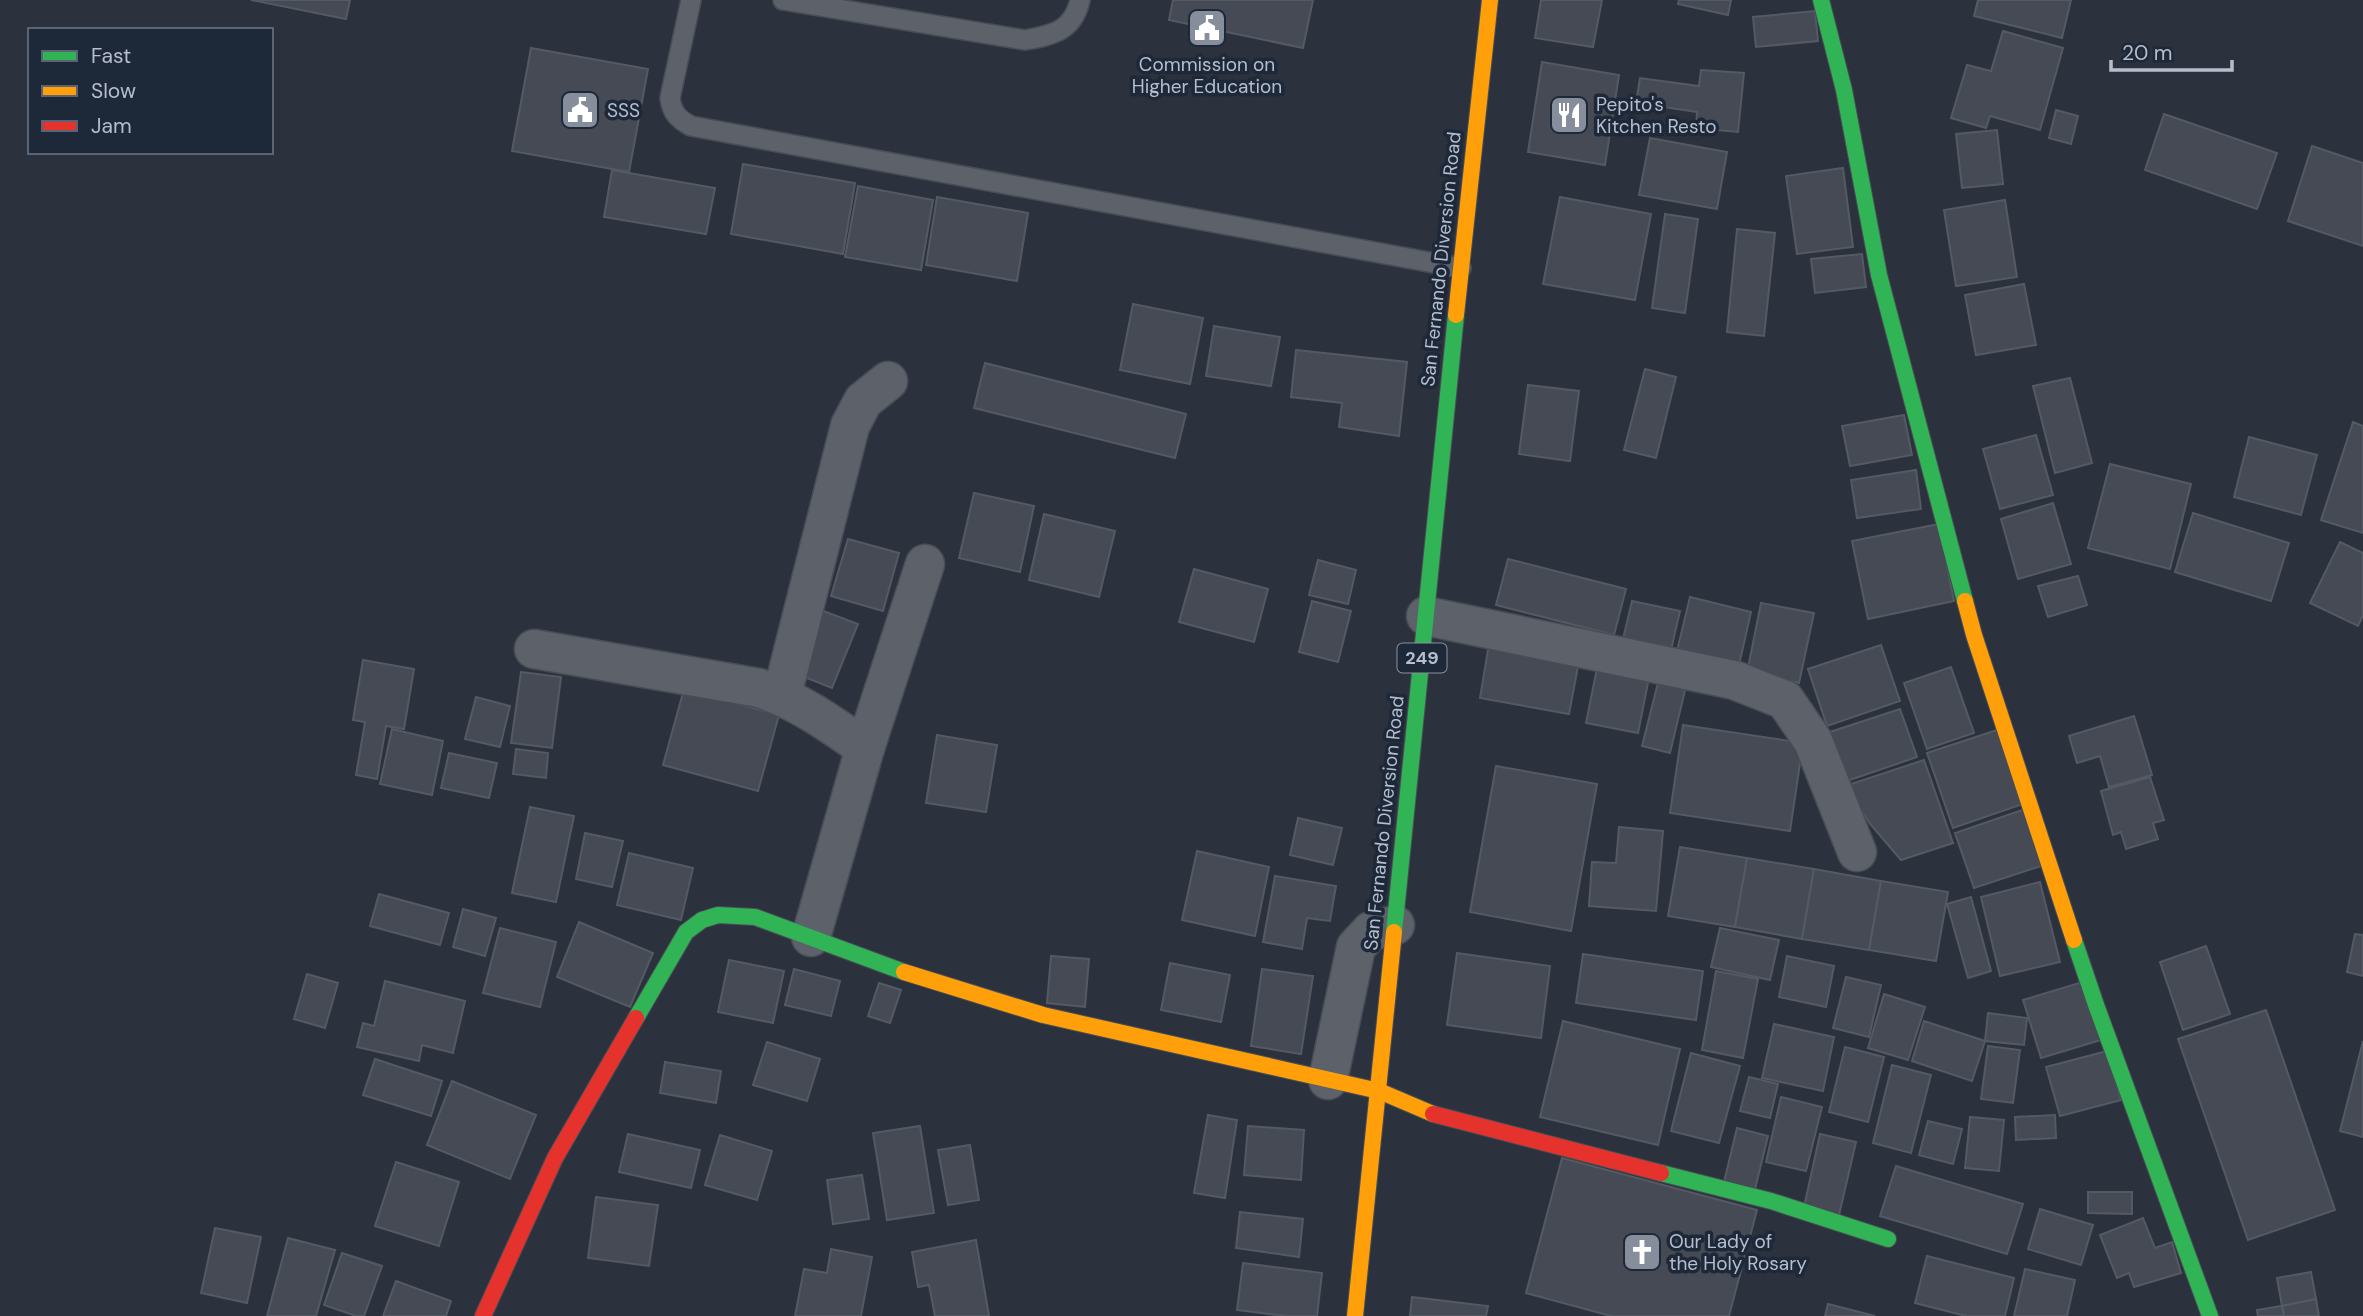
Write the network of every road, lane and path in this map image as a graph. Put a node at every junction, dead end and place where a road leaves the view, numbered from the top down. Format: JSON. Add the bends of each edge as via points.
{"nodes":[{"id":1,"x":691,"y":0,"type":"edge"},
{"id":2,"x":783,"y":0,"type":"edge"},
{"id":3,"x":1080,"y":0,"type":"edge"},
{"id":4,"x":1490,"y":0,"type":"edge"},
{"id":5,"x":1821,"y":0,"type":"edge"},
{"id":6,"x":1461,"y":268,"type":"junction"},
{"id":7,"x":888,"y":381,"type":"dead end"},
{"id":8,"x":925,"y":564,"type":"dead end"},
{"id":9,"x":1426,"y":615,"type":"junction"},
{"id":10,"x":534,"y":649,"type":"dead end"},
{"id":11,"x":782,"y":695,"type":"junction"},
{"id":12,"x":865,"y":748,"type":"junction"},
{"id":13,"x":1857,"y":852,"type":"dead end"},
{"id":14,"x":1395,"y":925,"type":"junction"},
{"id":15,"x":811,"y":937,"type":"junction"},
{"id":16,"x":1328,"y":1080,"type":"junction"},
{"id":17,"x":1379,"y":1091,"type":"junction"},
{"id":18,"x":1888,"y":1238,"type":"dead end"},
{"id":19,"x":482,"y":1316,"type":"edge"},
{"id":20,"x":1355,"y":1316,"type":"edge"},
{"id":21,"x":2210,"y":1316,"type":"edge"}],
"edges":[{"from":1,"to":6,"type":"lane","via":[[670,98],[672,110],[691,126]]},
{"from":2,"to":3,"type":"lane","via":[[1025,40],[1066,27]]},
{"from":4,"to":6,"type":"main road","name":"San Fernando Diversion Road","number":"249"},
{"from":5,"to":21,"type":"main road","via":[[1879,275],[1974,635],[2096,1005]]},
{"from":6,"to":9,"type":"main road","name":"San Fernando Diversion Road","number":"249"},
{"from":7,"to":11,"type":"street","via":[[863,401],[850,426]]},
{"from":8,"to":12,"type":"street"},
{"from":9,"to":13,"type":"street","via":[[1734,680],[1785,700],[1813,741]]},
{"from":9,"to":14,"type":"main road","name":"San Fernando Diversion Road","number":"249"},
{"from":10,"to":11,"type":"street"},
{"from":11,"to":12,"type":"street"},
{"from":12,"to":15,"type":"street"},
{"from":14,"to":16,"type":"street","via":[[1371,931],[1356,947]]},
{"from":14,"to":17,"type":"main road","name":"San Fernando Diversion Road","number":"249"},
{"from":15,"to":16,"type":"main road","via":[[922,979],[1043,1015]]},
{"from":15,"to":19,"type":"main road","via":[[730,913],[710,915],[686,932],[555,1158]]},
{"from":16,"to":17,"type":"main road"},
{"from":17,"to":18,"type":"main road","via":[[1430,1112],[1771,1201]]},
{"from":17,"to":20,"type":"main road","name":"San Fernando Diversion Road","number":"249"}]}
